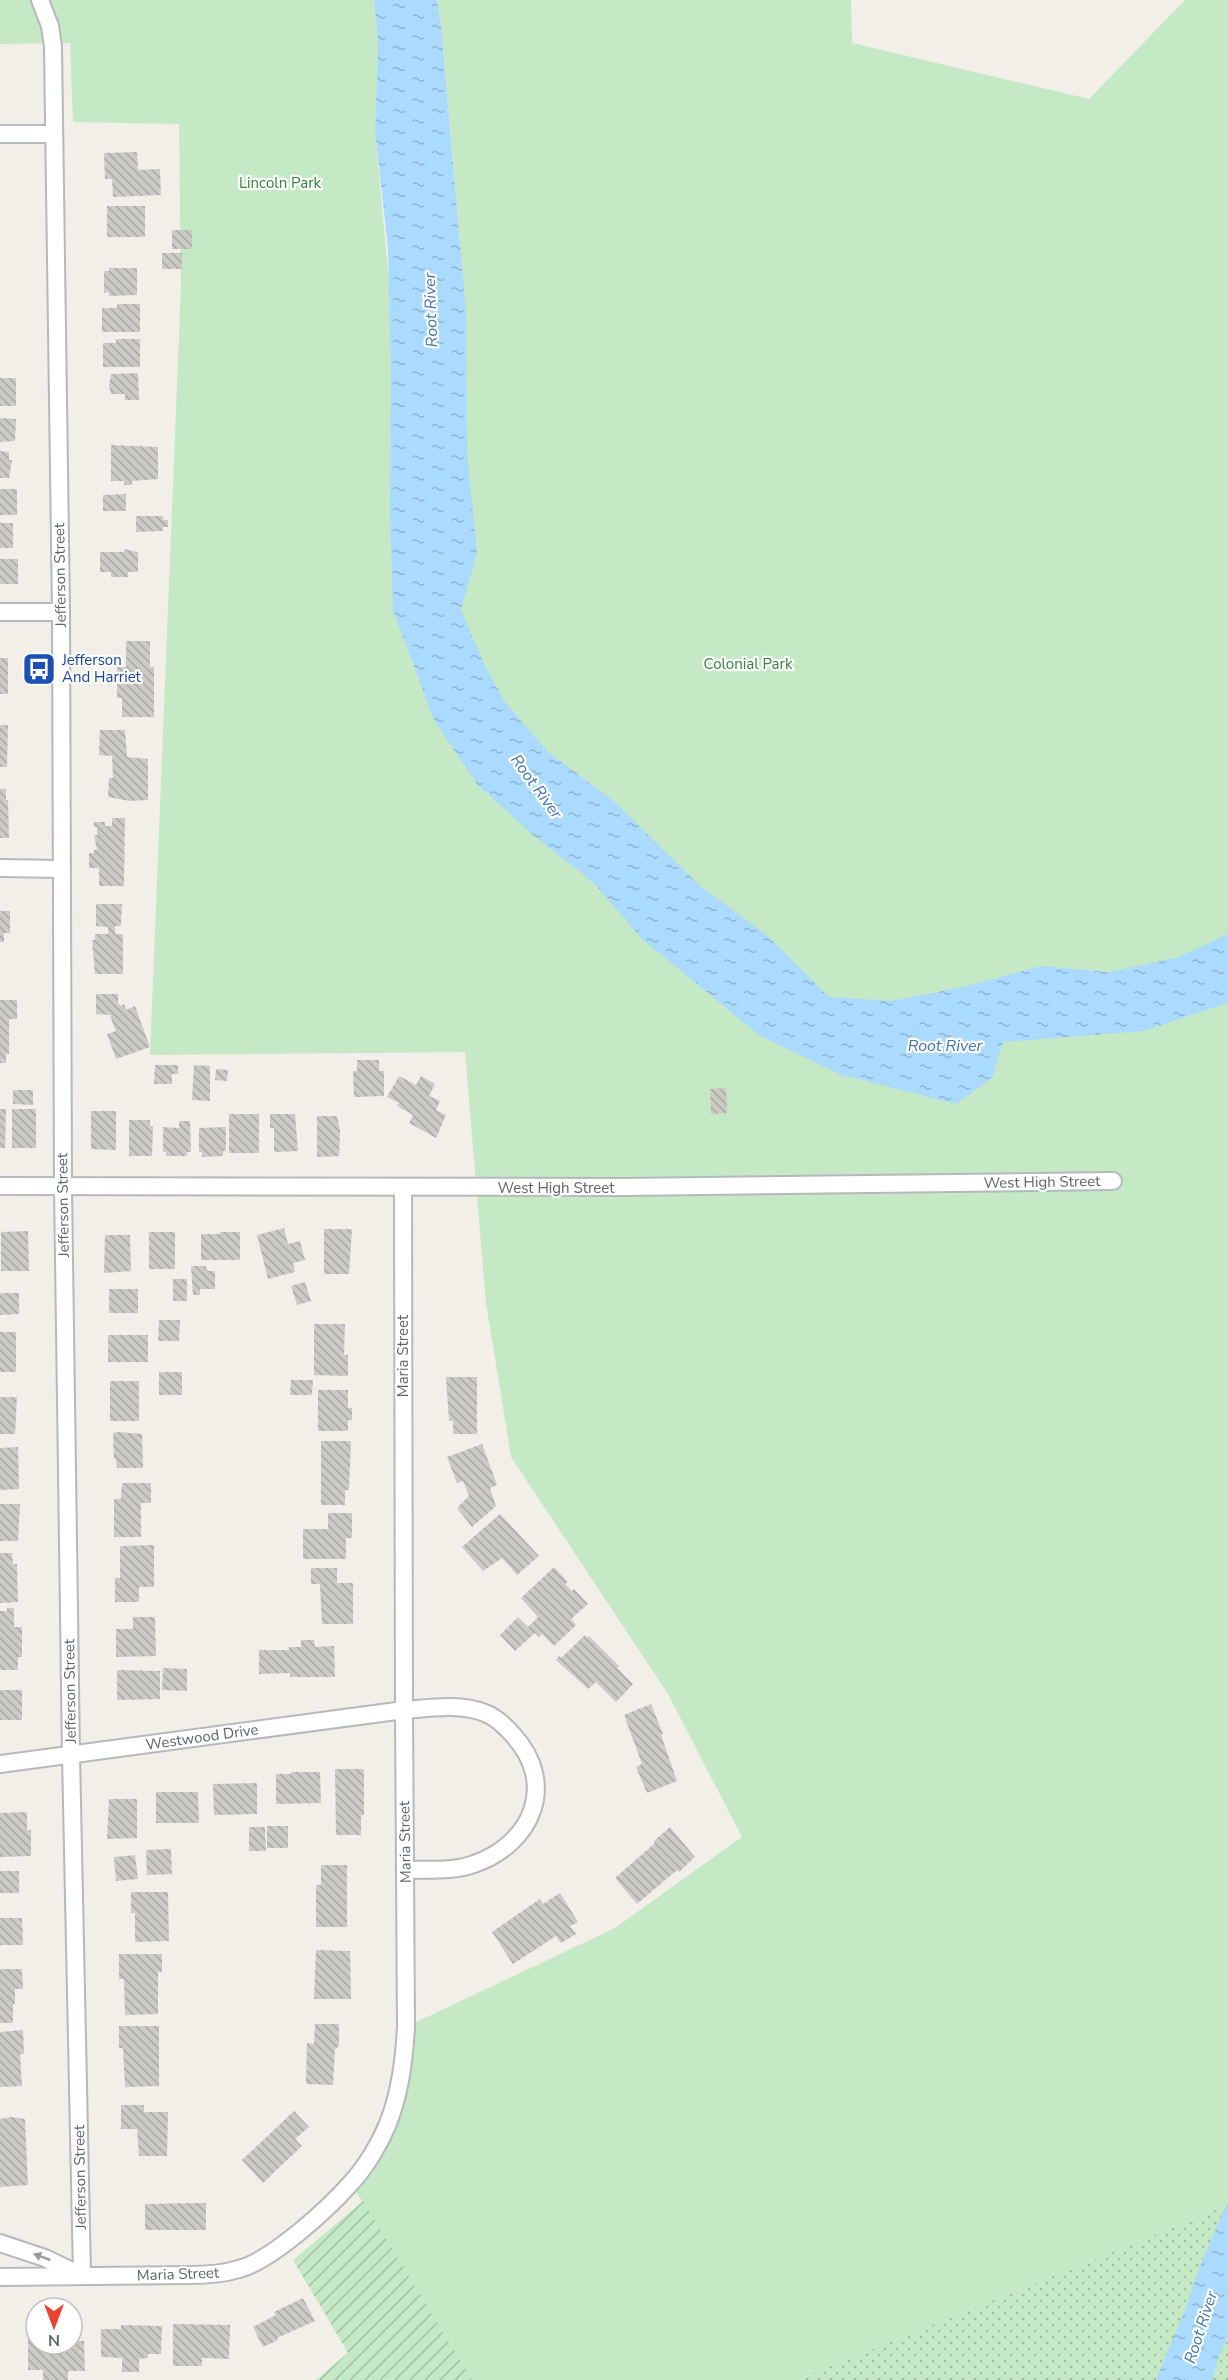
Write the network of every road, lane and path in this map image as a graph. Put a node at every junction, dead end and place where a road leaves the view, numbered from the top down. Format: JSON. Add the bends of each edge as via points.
{"nodes":[{"id":1,"x":40,"y":0,"type":"edge"},
{"id":2,"x":0,"y":134,"type":"edge"},
{"id":3,"x":54,"y":134,"type":"junction"},
{"id":4,"x":0,"y":612,"type":"edge"},
{"id":5,"x":61,"y":612,"type":"junction"},
{"id":6,"x":0,"y":868,"type":"edge"},
{"id":7,"x":61,"y":869,"type":"junction"},
{"id":8,"x":1113,"y":1181,"type":"dead end"},
{"id":9,"x":0,"y":1186,"type":"edge"},
{"id":10,"x":63,"y":1186,"type":"junction"},
{"id":11,"x":403,"y":1188,"type":"junction"},
{"id":12,"x":404,"y":1710,"type":"junction"},
{"id":13,"x":70,"y":1755,"type":"junction"},
{"id":14,"x":0,"y":1764,"type":"edge"},
{"id":15,"x":405,"y":1870,"type":"junction"},
{"id":16,"x":0,"y":2243,"type":"edge"},
{"id":17,"x":82,"y":2276,"type":"junction"},
{"id":18,"x":0,"y":2277,"type":"edge"}],
"edges":[{"from":1,"to":3,"type":"street","name":"Jefferson Street","via":[[53,47]]},
{"from":2,"to":3,"type":"street"},
{"from":3,"to":5,"type":"street","name":"Jefferson Street"},
{"from":4,"to":5,"type":"street"},
{"from":5,"to":7,"type":"street","name":"Jefferson Street"},
{"from":6,"to":7,"type":"street"},
{"from":7,"to":10,"type":"street","name":"Jefferson Street"},
{"from":8,"to":11,"type":"street","name":"West High Street"},
{"from":9,"to":10,"type":"street","name":"West High Street"},
{"from":10,"to":11,"type":"street","name":"West High Street"},
{"from":10,"to":13,"type":"street","name":"Jefferson Street"},
{"from":11,"to":12,"type":"street","name":"Maria Street"},
{"from":12,"to":13,"type":"street","name":"Westwood Drive"},
{"from":12,"to":15,"type":"street","name":"Maria Street"},
{"from":12,"to":15,"type":"street","via":[[451,1707],[486,1713],[503,1724],[527,1752],[537,1783],[523,1831],[492,1855],[473,1865]]},
{"from":13,"to":14,"type":"street","name":"Westwood Drive"},
{"from":13,"to":17,"type":"street","name":"Jefferson Street"},
{"from":15,"to":17,"type":"street","name":"Maria Street","via":[[404,2063],[387,2128],[351,2183],[282,2246],[240,2269],[189,2276]]},
{"from":17,"to":16,"type":"street","name":"Maria Street","one_way":true},
{"from":17,"to":18,"type":"street","name":"Maria Street"}]}
